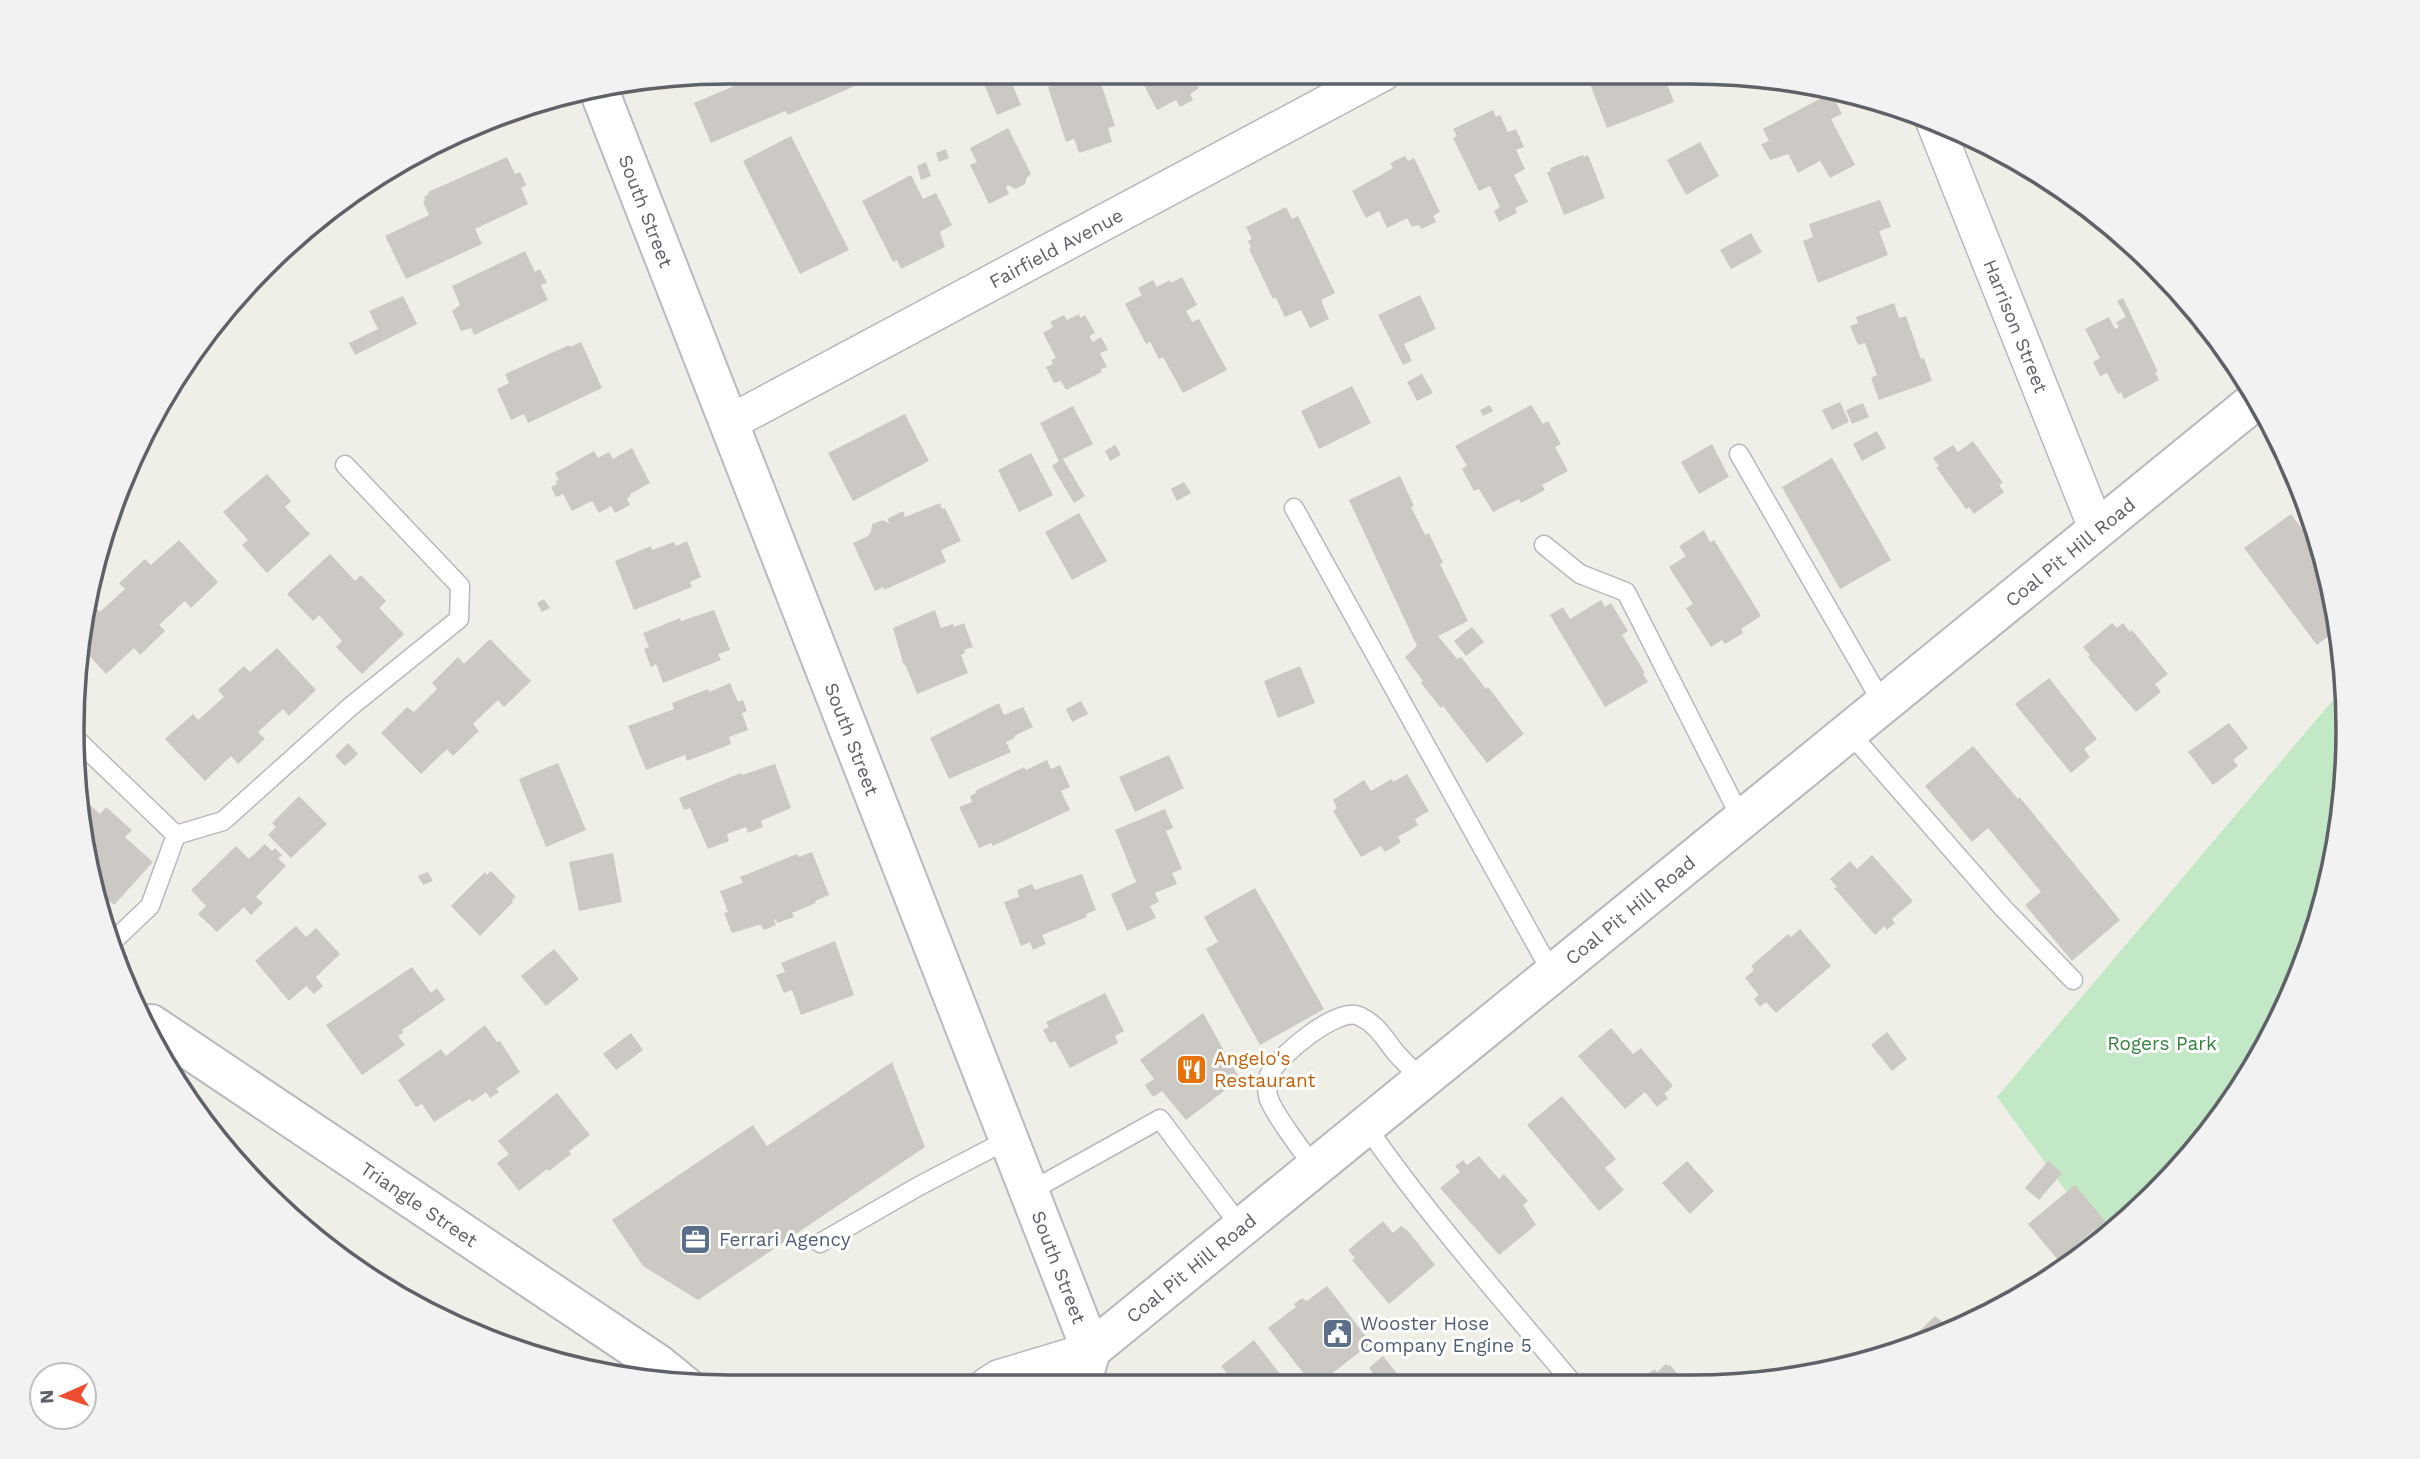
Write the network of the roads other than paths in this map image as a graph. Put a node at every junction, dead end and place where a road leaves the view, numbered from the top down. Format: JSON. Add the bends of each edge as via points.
{"nodes":[{"id":1,"x":1362,"y":84,"type":"edge"},
{"id":2,"x":601,"y":97,"type":"edge"},
{"id":3,"x":1938,"y":133,"type":"edge"},
{"id":4,"x":2249,"y":406,"type":"edge"},
{"id":5,"x":729,"y":423,"type":"junction"},
{"id":6,"x":1739,"y":454,"type":"dead end"},
{"id":7,"x":345,"y":465,"type":"dead end"},
{"id":8,"x":1294,"y":508,"type":"dead end"},
{"id":9,"x":2097,"y":530,"type":"junction"},
{"id":10,"x":1545,"y":545,"type":"dead end"},
{"id":11,"x":1883,"y":704,"type":"junction"},
{"id":12,"x":1849,"y":732,"type":"junction"},
{"id":13,"x":84,"y":747,"type":"edge"},
{"id":14,"x":1742,"y":820,"type":"junction"},
{"id":15,"x":176,"y":835,"type":"junction"},
{"id":16,"x":118,"y":936,"type":"edge"},
{"id":17,"x":1552,"y":974,"type":"junction"},
{"id":18,"x":2073,"y":979,"type":"dead end"},
{"id":19,"x":158,"y":1029,"type":"edge"},
{"id":20,"x":1422,"y":1080,"type":"junction"},
{"id":21,"x":1366,"y":1126,"type":"junction"},
{"id":22,"x":1009,"y":1139,"type":"junction"},
{"id":23,"x":1315,"y":1168,"type":"junction"},
{"id":24,"x":1029,"y":1192,"type":"junction"},
{"id":25,"x":1241,"y":1227,"type":"junction"},
{"id":26,"x":820,"y":1243,"type":"dead end"},
{"id":27,"x":1091,"y":1350,"type":"junction"},
{"id":28,"x":653,"y":1370,"type":"edge"},
{"id":29,"x":1008,"y":1375,"type":"edge"},
{"id":30,"x":1084,"y":1375,"type":"edge"},
{"id":31,"x":1566,"y":1375,"type":"edge"}],
"edges":[{"from":1,"to":5,"type":"street","name":"Fairfield Avenue"},
{"from":2,"to":5,"type":"street","name":"South Street"},
{"from":3,"to":9,"type":"street","name":"Harrison Street"},
{"from":4,"to":9,"type":"street","name":"Coal Pit Hill Road"},
{"from":5,"to":22,"type":"street","name":"South Street"},
{"from":6,"to":11,"type":"lane"},
{"from":7,"to":15,"type":"lane","via":[[460,586],[459,619],[350,707],[223,821]]},
{"from":8,"to":17,"type":"lane"},
{"from":9,"to":11,"type":"street","name":"Coal Pit Hill Road"},
{"from":10,"to":14,"type":"lane","via":[[1580,573],[1626,592]]},
{"from":11,"to":12,"type":"street","name":"Coal Pit Hill Road"},
{"from":12,"to":14,"type":"street","name":"Coal Pit Hill Road"},
{"from":12,"to":18,"type":"lane","via":[[2003,908]]},
{"from":13,"to":15,"type":"lane"},
{"from":14,"to":17,"type":"street","name":"Coal Pit Hill Road"},
{"from":15,"to":16,"type":"lane","via":[[150,906]]},
{"from":17,"to":20,"type":"street","name":"Coal Pit Hill Road"},
{"from":19,"to":28,"type":"street","name":"Triangle Street"},
{"from":20,"to":21,"type":"street","name":"Coal Pit Hill Road"},
{"from":20,"to":23,"type":"lane","via":[[1379,1029],[1356,1014],[1341,1016],[1282,1056],[1268,1077],[1268,1098]]},
{"from":21,"to":23,"type":"street","name":"Coal Pit Hill Road"},
{"from":21,"to":31,"type":"lane"},
{"from":22,"to":24,"type":"street","name":"South Street"},
{"from":22,"to":26,"type":"lane"},
{"from":23,"to":25,"type":"street","name":"Coal Pit Hill Road"},
{"from":24,"to":25,"type":"lane","via":[[1160,1119]]},
{"from":24,"to":27,"type":"street","name":"South Street"},
{"from":25,"to":27,"type":"street","name":"Coal Pit Hill Road"},
{"from":27,"to":29,"type":"street","name":"Coal Pit Hill Road"},
{"from":27,"to":30,"type":"street"}]}
